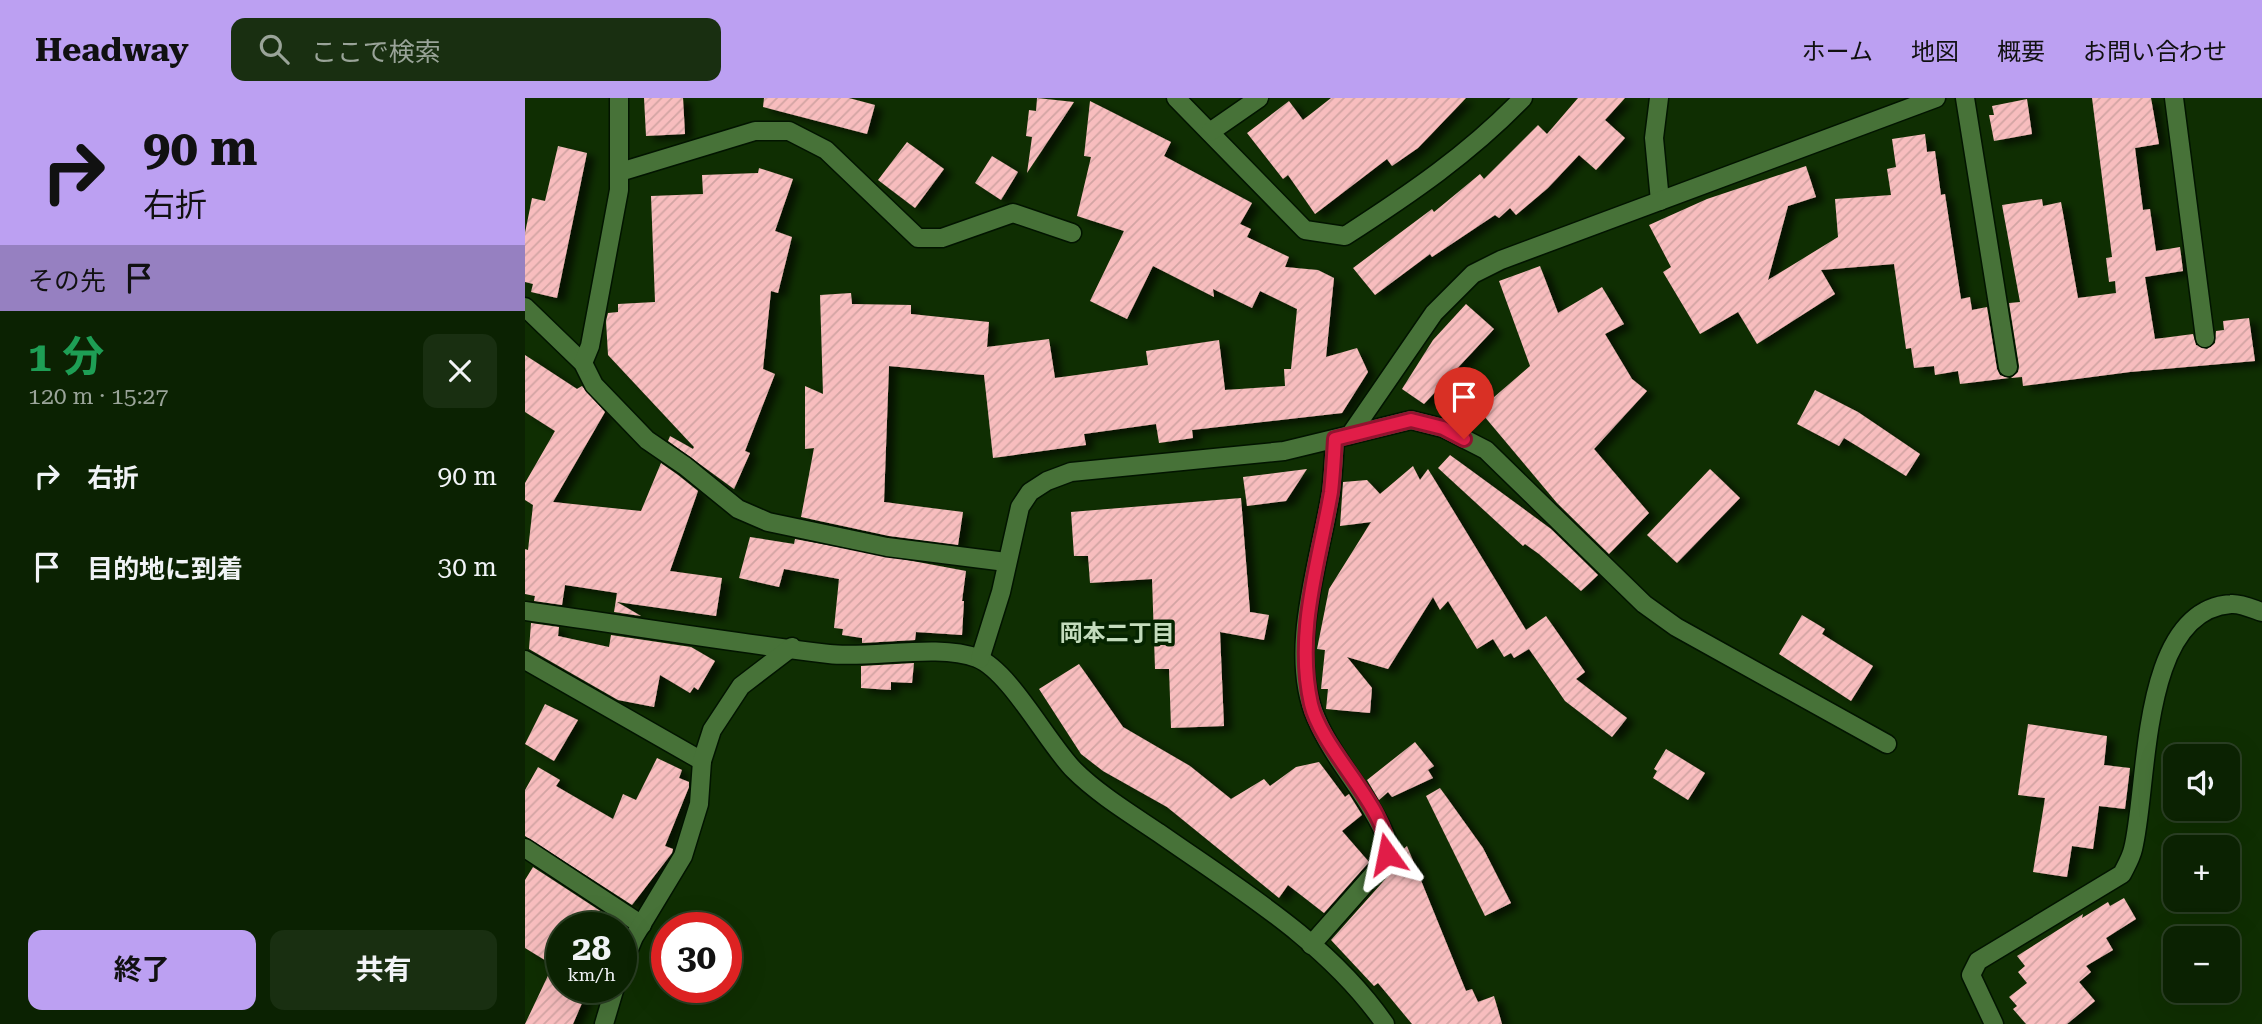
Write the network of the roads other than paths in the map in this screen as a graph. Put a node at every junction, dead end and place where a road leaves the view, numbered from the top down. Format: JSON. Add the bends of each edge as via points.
{"nodes":[{"id":1,"x":619,"y":98,"type":"edge"},
{"id":2,"x":1176,"y":98,"type":"edge"},
{"id":3,"x":1259,"y":98,"type":"edge"},
{"id":4,"x":1523,"y":98,"type":"edge"},
{"id":5,"x":1659,"y":98,"type":"edge"},
{"id":6,"x":1936,"y":98,"type":"edge"},
{"id":7,"x":1965,"y":98,"type":"edge"},
{"id":8,"x":2174,"y":98,"type":"edge"},
{"id":9,"x":1210,"y":132,"type":"junction"},
{"id":10,"x":620,"y":172,"type":"junction"},
{"id":11,"x":1660,"y":201,"type":"junction"},
{"id":12,"x":1072,"y":233,"type":"dead end"},
{"id":13,"x":525,"y":307,"type":"edge"},
{"id":14,"x":2205,"y":338,"type":"dead end"},
{"id":15,"x":583,"y":363,"type":"junction"},
{"id":16,"x":2008,"y":367,"type":"dead end"},
{"id":17,"x":1343,"y":437,"type":"junction"},
{"id":18,"x":1006,"y":562,"type":"junction"},
{"id":19,"x":525,"y":611,"type":"edge"},
{"id":20,"x":2262,"y":612,"type":"edge"},
{"id":21,"x":792,"y":647,"type":"junction"},
{"id":22,"x":980,"y":659,"type":"junction"},
{"id":23,"x":525,"y":660,"type":"edge"},
{"id":24,"x":1887,"y":744,"type":"dead end"},
{"id":25,"x":702,"y":761,"type":"junction"},
{"id":26,"x":525,"y":848,"type":"edge"},
{"id":27,"x":642,"y":925,"type":"junction"},
{"id":28,"x":637,"y":935,"type":"edge"},
{"id":29,"x":1311,"y":945,"type":"junction"},
{"id":30,"x":610,"y":1003,"type":"edge"},
{"id":31,"x":604,"y":1024,"type":"edge"},
{"id":32,"x":1384,"y":1024,"type":"edge"},
{"id":33,"x":1994,"y":1024,"type":"edge"}],
"edges":[{"from":1,"to":10,"type":"street"},
{"from":2,"to":9,"type":"street"},
{"from":3,"to":9,"type":"street"},
{"from":4,"to":9,"type":"street","via":[[1476,145],[1345,236],[1305,230]]},
{"from":5,"to":11,"type":"street","via":[[1654,138]]},
{"from":6,"to":11,"type":"street"},
{"from":7,"to":16,"type":"street"},
{"from":8,"to":14,"type":"street"},
{"from":10,"to":12,"type":"street","via":[[735,136],[782,129],[826,150],[918,238],[942,238],[1013,213]]},
{"from":10,"to":15,"type":"street","via":[[590,346]]},
{"from":11,"to":17,"type":"street","via":[[1473,274],[1434,313]]},
{"from":13,"to":15,"type":"street"},
{"from":15,"to":18,"type":"street","via":[[594,385],[647,440],[738,509],[768,522],[887,547]]},
{"from":17,"to":18,"type":"street","via":[[1249,456],[1071,472],[1030,492],[1020,507]]},
{"from":17,"to":24,"type":"street","via":[[1411,420],[1443,428],[1486,450],[1644,604],[1676,627]]},
{"from":17,"to":29,"type":"street","via":[[1306,623],[1310,692],[1316,719],[1353,783],[1373,807],[1388,842],[1380,867]]},
{"from":18,"to":22,"type":"street"},
{"from":19,"to":21,"type":"street"},
{"from":20,"to":33,"type":"street","via":[[2232,604],[2206,611],[2182,631],[2164,662],[2133,851],[2122,874],[1977,961],[1971,975]]},
{"from":21,"to":22,"type":"street","via":[[832,655],[963,654]]},
{"from":21,"to":25,"type":"street","via":[[741,685],[712,730]]},
{"from":22,"to":29,"type":"street","via":[[1074,770],[1275,913]]},
{"from":23,"to":25,"type":"street"},
{"from":25,"to":27,"type":"street","via":[[699,804],[683,856]]},
{"from":26,"to":27,"type":"street"},
{"from":27,"to":28,"type":"street"},
{"from":29,"to":32,"type":"street"},
{"from":30,"to":31,"type":"street"}]}
